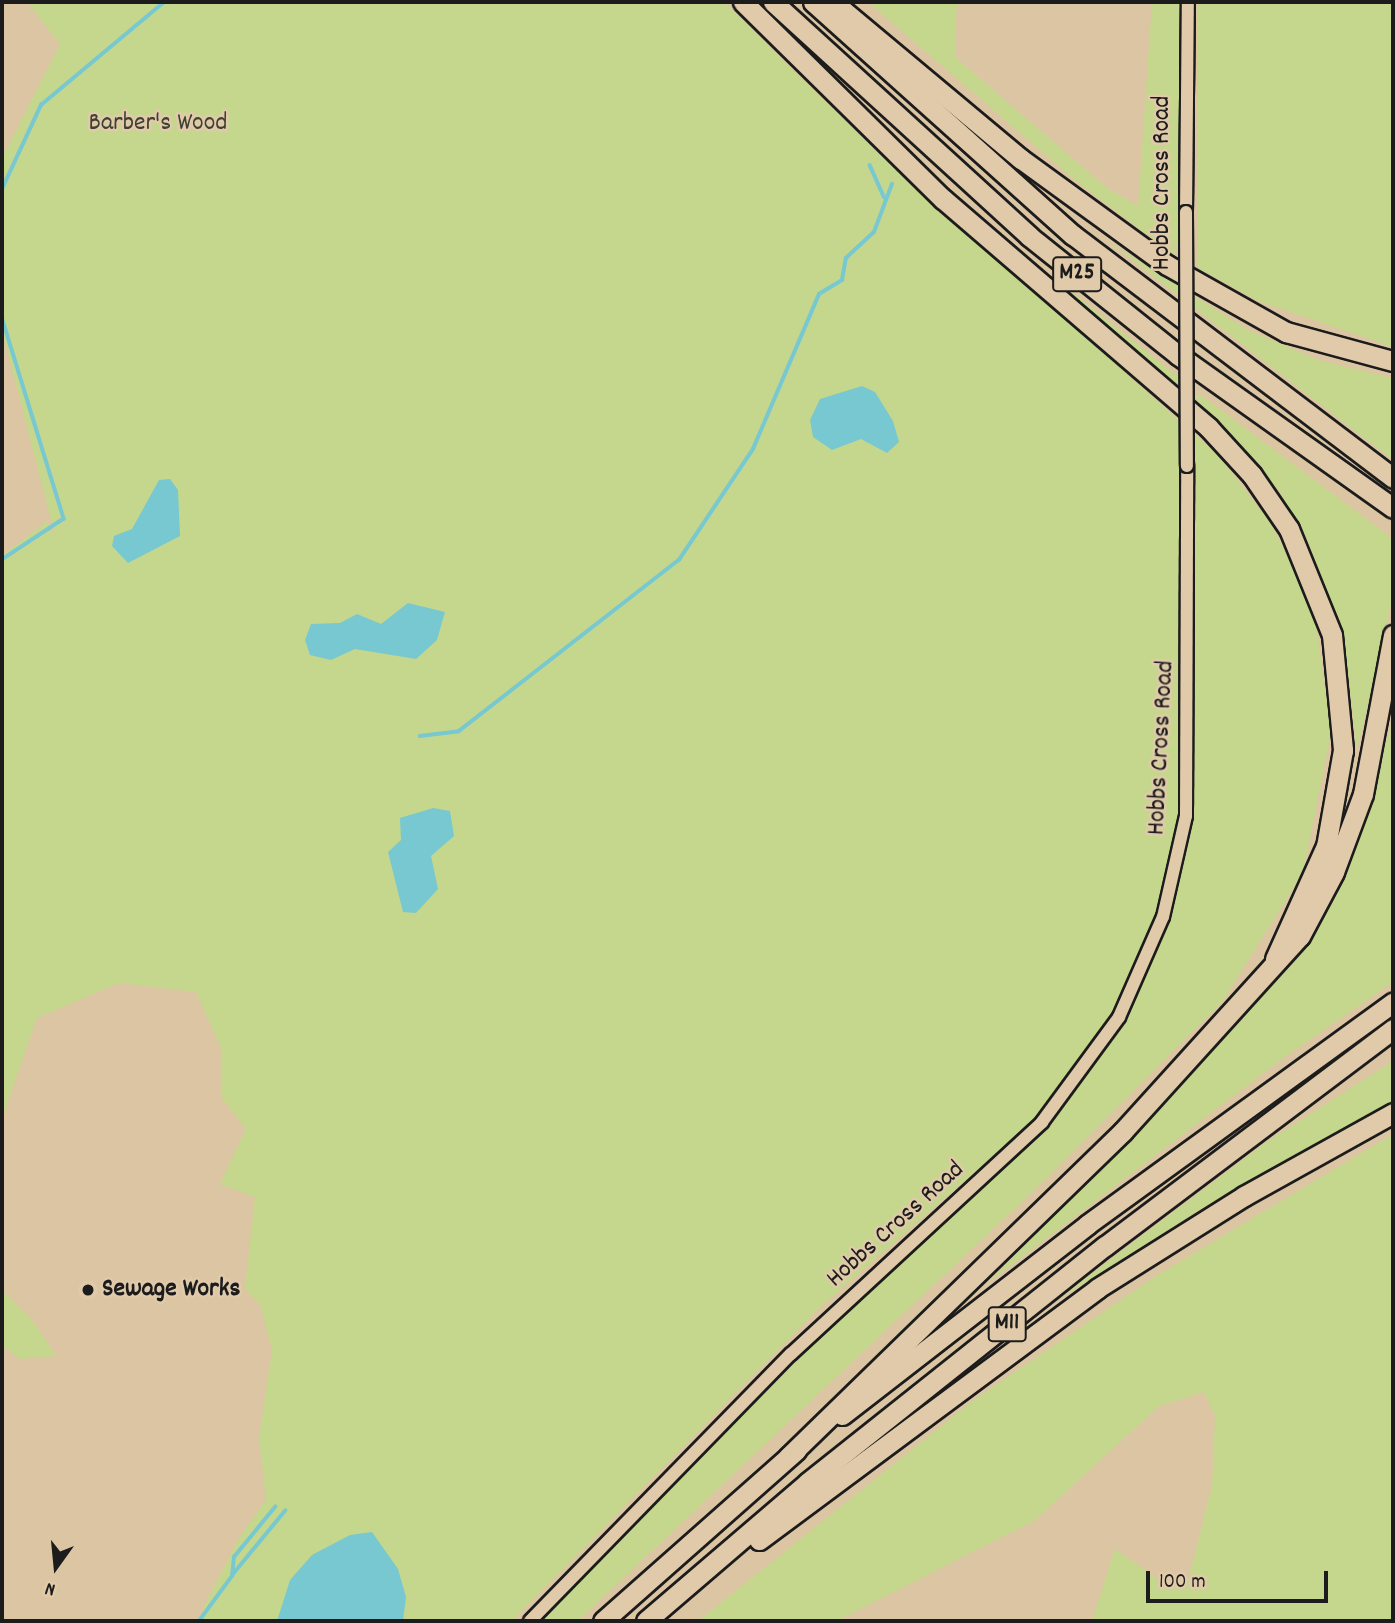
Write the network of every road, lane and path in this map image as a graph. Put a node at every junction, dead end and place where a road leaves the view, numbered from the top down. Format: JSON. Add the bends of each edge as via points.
{"nodes":[{"id":1,"x":743,"y":2,"type":"edge"},
{"id":2,"x":813,"y":2,"type":"edge"},
{"id":3,"x":832,"y":2,"type":"edge"},
{"id":4,"x":846,"y":2,"type":"edge"},
{"id":5,"x":1188,"y":2,"type":"edge"},
{"id":6,"x":778,"y":7,"type":"edge"},
{"id":7,"x":1051,"y":182,"type":"junction"},
{"id":8,"x":1028,"y":271,"type":"junction"},
{"id":9,"x":1393,"y":361,"type":"edge"},
{"id":10,"x":1393,"y":478,"type":"edge"},
{"id":11,"x":1393,"y":508,"type":"edge"},
{"id":12,"x":1393,"y":635,"type":"edge"},
{"id":13,"x":1275,"y":958,"type":"junction"},
{"id":14,"x":1393,"y":1002,"type":"edge"},
{"id":15,"x":1388,"y":1033,"type":"edge"},
{"id":16,"x":1393,"y":1113,"type":"edge"},
{"id":17,"x":788,"y":1457,"type":"junction"},
{"id":18,"x":530,"y":1621,"type":"edge"},
{"id":19,"x":603,"y":1621,"type":"edge"},
{"id":20,"x":646,"y":1621,"type":"edge"},
{"id":21,"x":653,"y":1621,"type":"edge"}],
"edges":[{"from":1,"to":8,"type":"highway","number":"M25","via":[[943,199]]},
{"from":2,"to":10,"type":"highway","number":"M25","via":[[1073,236]]},
{"from":3,"to":7,"type":"highway"},
{"from":4,"to":7,"type":"highway"},
{"from":5,"to":18,"type":"street","name":"Hobbs Cross Road","bridge":true,"via":[[1186,816],[1163,917],[1119,1017],[1042,1122],[791,1354]]},
{"from":6,"to":8,"type":"highway","number":"M25","via":[[806,53]]},
{"from":6,"to":11,"type":"highway","number":"M25","via":[[1091,286]]},
{"from":7,"to":9,"type":"highway","via":[[1235,306],[1308,341]]},
{"from":8,"to":13,"type":"highway","via":[[1231,451],[1281,515],[1317,589],[1340,684],[1341,774],[1321,861]]},
{"from":12,"to":13,"type":"highway","via":[[1373,750],[1348,840],[1300,936]]},
{"from":13,"to":17,"type":"highway","via":[[1123,1131]]},
{"from":14,"to":17,"type":"highway","number":"M11","via":[[1088,1224]]},
{"from":15,"to":20,"type":"highway","number":"M11","via":[[808,1482]]},
{"from":16,"to":21,"type":"highway","via":[[1244,1196],[1058,1315]]},
{"from":17,"to":19,"type":"highway","number":"M11"}]}
